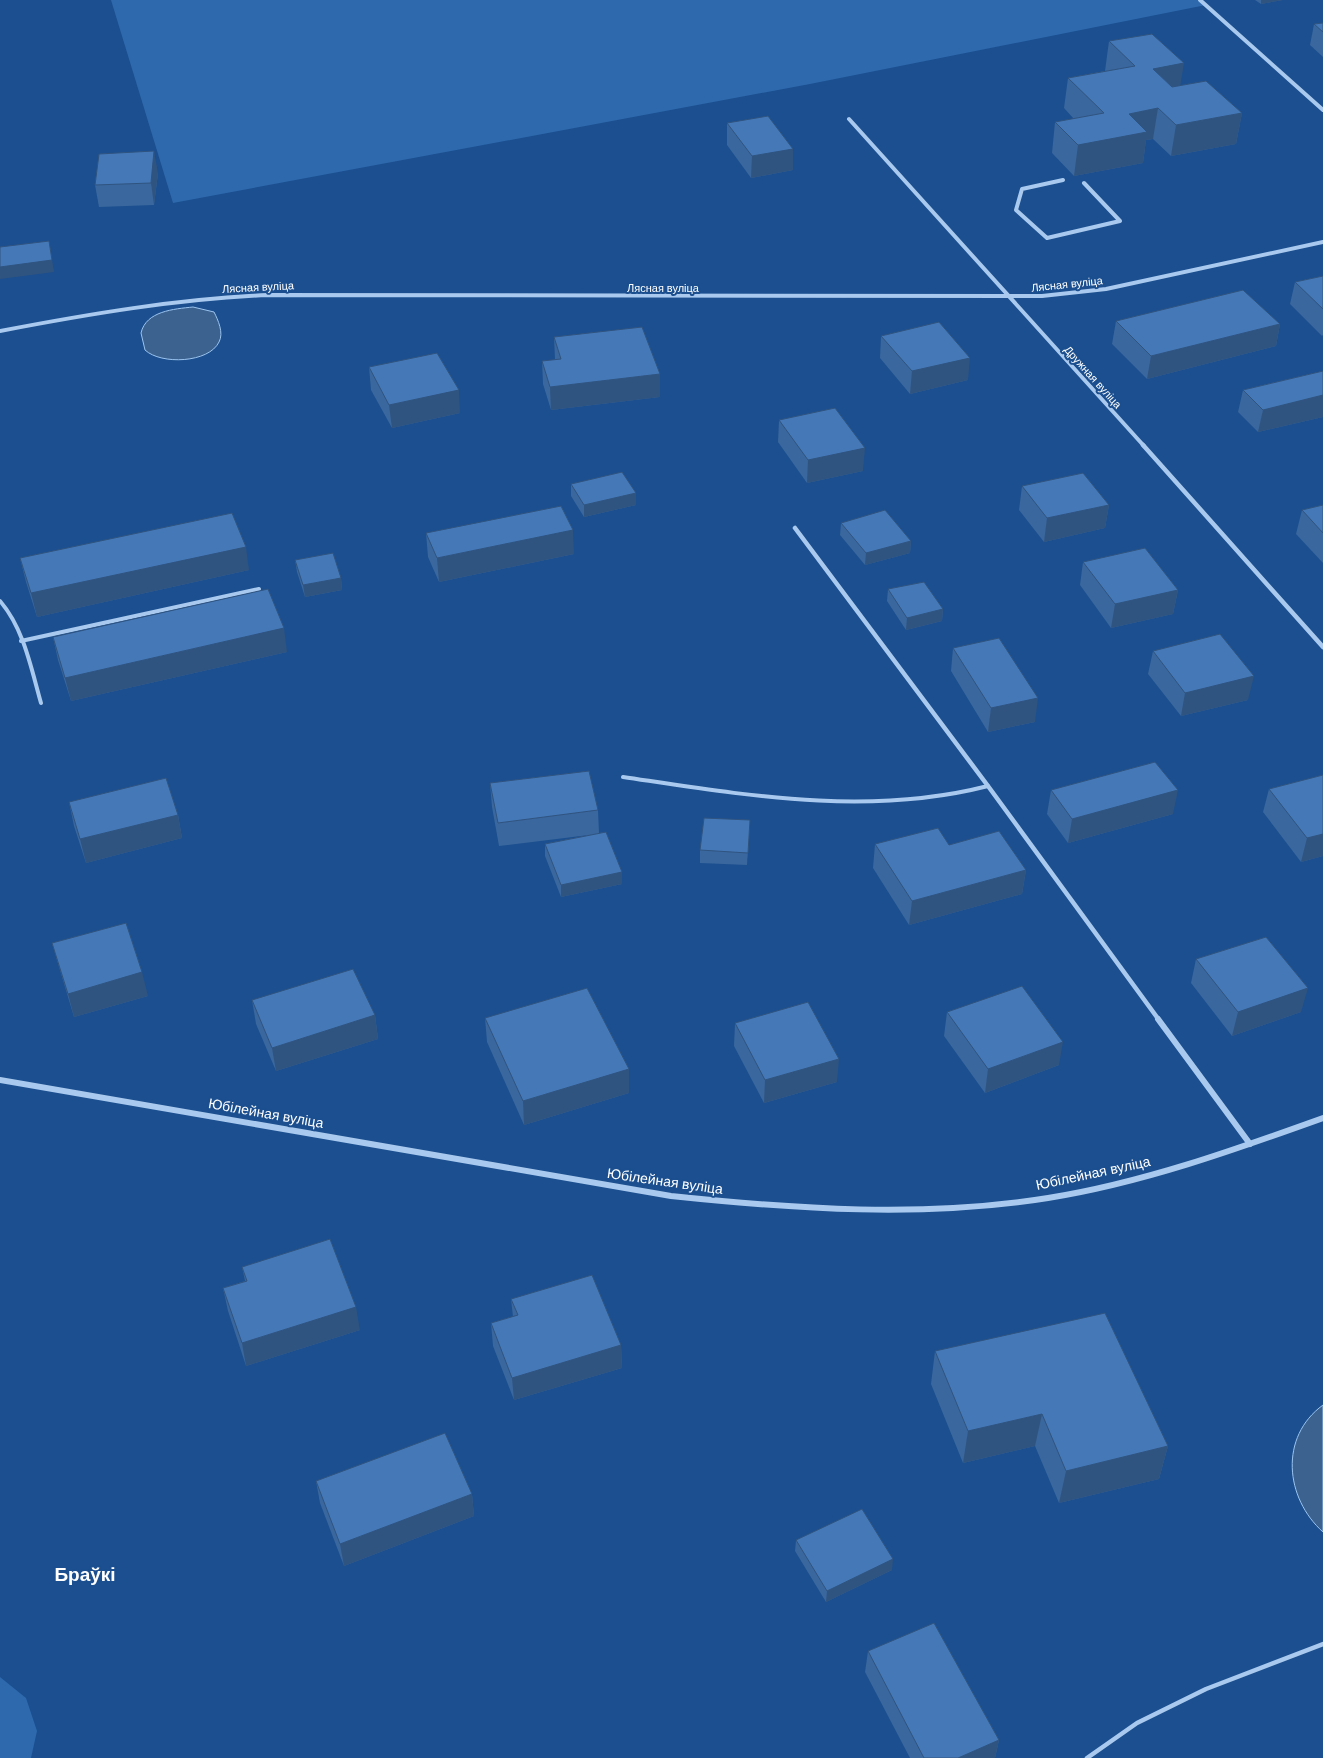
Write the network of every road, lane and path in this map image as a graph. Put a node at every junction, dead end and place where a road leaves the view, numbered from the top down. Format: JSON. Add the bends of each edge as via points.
{"nodes":[{"id":1,"x":1200,"y":0,"type":"edge"},
{"id":2,"x":1323,"y":110,"type":"edge"},
{"id":3,"x":849,"y":119,"type":"dead end"},
{"id":4,"x":1063,"y":180,"type":"dead end"},
{"id":5,"x":1084,"y":184,"type":"dead end"},
{"id":6,"x":1323,"y":242,"type":"edge"},
{"id":7,"x":1011,"y":298,"type":"junction"},
{"id":8,"x":0,"y":331,"type":"edge"},
{"id":9,"x":795,"y":528,"type":"dead end"},
{"id":10,"x":259,"y":589,"type":"edge"},
{"id":11,"x":0,"y":601,"type":"edge"},
{"id":12,"x":21,"y":641,"type":"junction"},
{"id":13,"x":1323,"y":647,"type":"edge"},
{"id":14,"x":41,"y":702,"type":"dead end"},
{"id":15,"x":623,"y":777,"type":"dead end"},
{"id":16,"x":988,"y":786,"type":"junction"},
{"id":17,"x":0,"y":1080,"type":"edge"},
{"id":18,"x":1323,"y":1118,"type":"edge"},
{"id":19,"x":1250,"y":1144,"type":"junction"},
{"id":20,"x":1323,"y":1644,"type":"edge"},
{"id":21,"x":1087,"y":1758,"type":"edge"}],
"edges":[{"from":1,"to":2,"type":"street"},
{"from":3,"to":7,"type":"street","name":"Дружная вуліца"},
{"from":4,"to":5,"type":"street","via":[[1022,189],[1016,210],[1047,238],[1120,221]]},
{"from":6,"to":7,"type":"street","name":"Лясная вуліца","via":[[1106,289]]},
{"from":7,"to":8,"type":"street","name":"Лясная вуліца","via":[[244,296],[135,307]]},
{"from":7,"to":13,"type":"street","name":"Дружная вуліца"},
{"from":9,"to":16,"type":"street"},
{"from":10,"to":12,"type":"lane"},
{"from":11,"to":12,"type":"lane","via":[[15,623]]},
{"from":12,"to":14,"type":"lane"},
{"from":15,"to":16,"type":"lane","via":[[785,800],[838,803],[941,797]]},
{"from":16,"to":19,"type":"street"},
{"from":17,"to":19,"type":"street","name":"Юбілейная вуліца","via":[[671,1196],[746,1205],[823,1209],[981,1206],[1065,1195],[1158,1172]]},
{"from":18,"to":19,"type":"street","name":"Юбілейная вуліца"},
{"from":20,"to":21,"type":"lane","via":[[1206,1689],[1137,1723]]}]}
